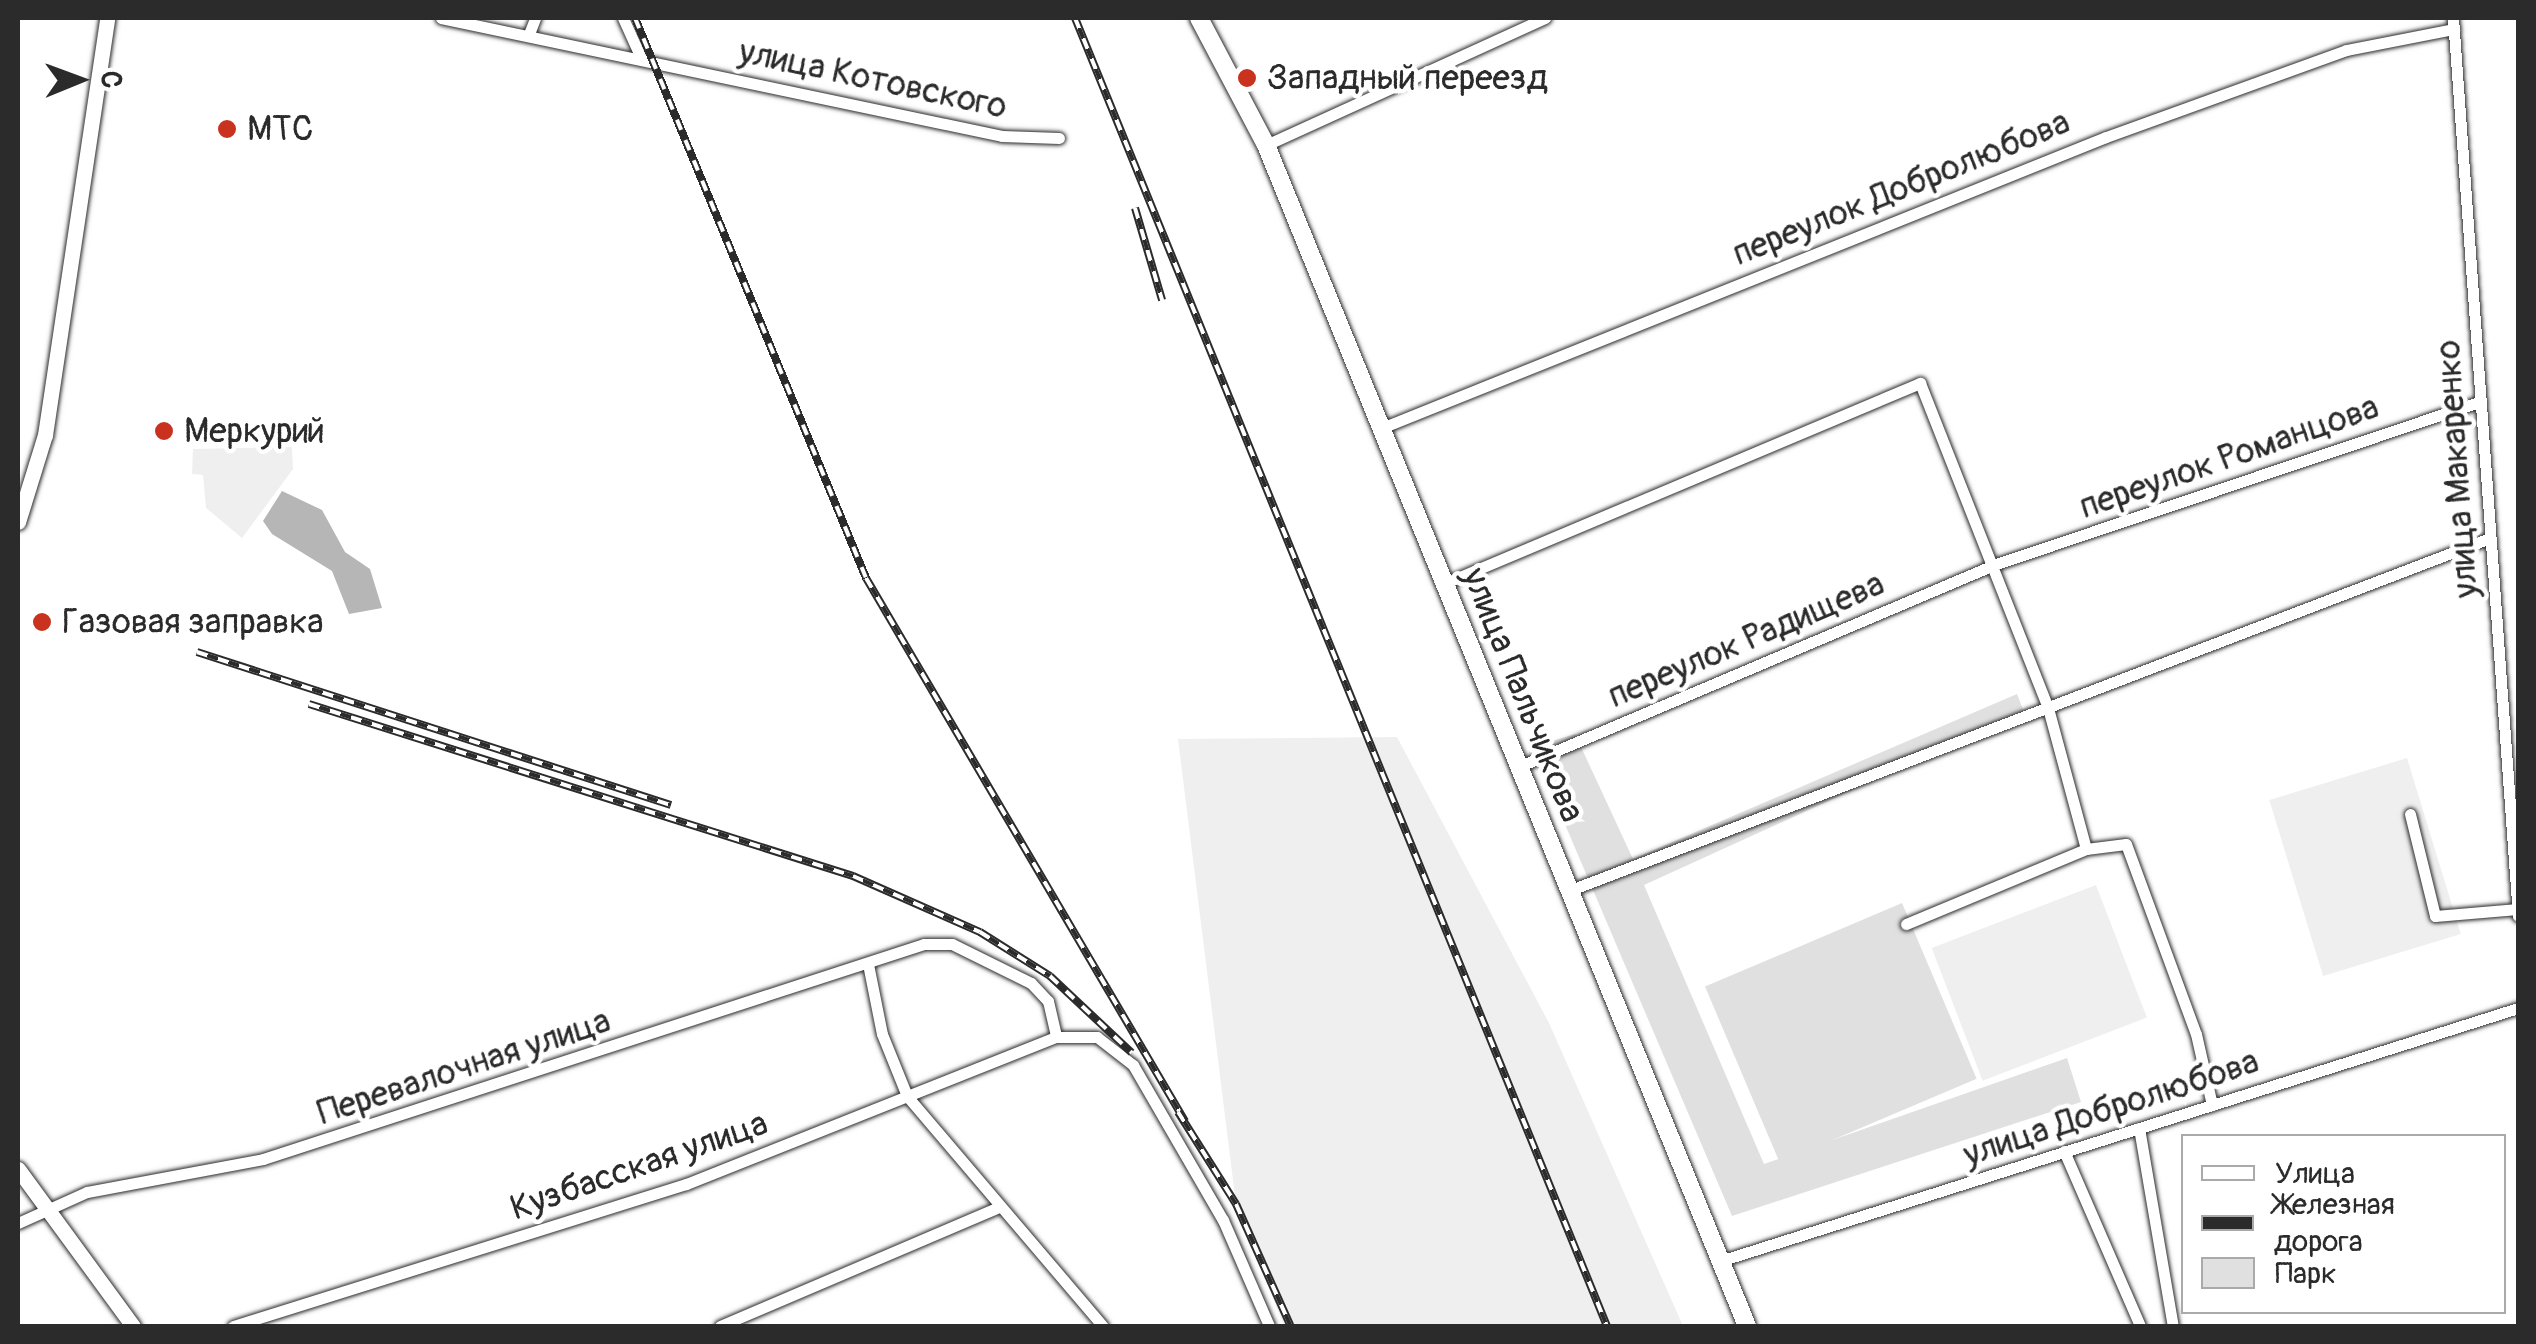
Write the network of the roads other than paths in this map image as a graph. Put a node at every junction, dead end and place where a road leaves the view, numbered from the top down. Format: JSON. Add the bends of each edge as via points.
{"nodes":[{"id":1,"x":108,"y":18,"type":"edge"},
{"id":2,"x":441,"y":18,"type":"edge"},
{"id":3,"x":535,"y":18,"type":"edge"},
{"id":4,"x":622,"y":18,"type":"edge"},
{"id":5,"x":1199,"y":18,"type":"edge"},
{"id":6,"x":1545,"y":18,"type":"edge"},
{"id":7,"x":2453,"y":24,"type":"edge"},
{"id":8,"x":529,"y":34,"type":"junction"},
{"id":9,"x":642,"y":60,"type":"junction"},
{"id":10,"x":1059,"y":138,"type":"dead end"},
{"id":11,"x":1266,"y":144,"type":"junction"},
{"id":12,"x":2479,"y":402,"type":"junction"},
{"id":13,"x":1380,"y":429,"type":"junction"},
{"id":14,"x":18,"y":522,"type":"edge"},
{"id":15,"x":2490,"y":538,"type":"junction"},
{"id":16,"x":1996,"y":564,"type":"junction"},
{"id":17,"x":1443,"y":584,"type":"junction"},
{"id":18,"x":2048,"y":708,"type":"junction"},
{"id":19,"x":1518,"y":767,"type":"junction"},
{"id":20,"x":2410,"y":814,"type":"dead end"},
{"id":21,"x":2086,"y":849,"type":"junction"},
{"id":22,"x":1568,"y":891,"type":"junction"},
{"id":23,"x":2518,"y":909,"type":"edge"},
{"id":24,"x":2518,"y":916,"type":"edge"},
{"id":25,"x":1906,"y":924,"type":"dead end"},
{"id":26,"x":868,"y":964,"type":"junction"},
{"id":27,"x":2518,"y":1008,"type":"edge"},
{"id":28,"x":1056,"y":1037,"type":"junction"},
{"id":29,"x":908,"y":1096,"type":"junction"},
{"id":30,"x":2212,"y":1105,"type":"junction"},
{"id":31,"x":2140,"y":1128,"type":"junction"},
{"id":32,"x":2064,"y":1151,"type":"junction"},
{"id":33,"x":18,"y":1169,"type":"edge"},
{"id":34,"x":48,"y":1207,"type":"junction"},
{"id":35,"x":997,"y":1208,"type":"junction"},
{"id":36,"x":18,"y":1224,"type":"edge"},
{"id":37,"x":1720,"y":1261,"type":"junction"},
{"id":38,"x":739,"y":1323,"type":"edge"},
{"id":39,"x":1097,"y":1325,"type":"edge"},
{"id":40,"x":133,"y":1326,"type":"edge"},
{"id":41,"x":233,"y":1326,"type":"edge"},
{"id":42,"x":720,"y":1326,"type":"edge"},
{"id":43,"x":1269,"y":1326,"type":"edge"},
{"id":44,"x":1747,"y":1326,"type":"edge"},
{"id":45,"x":2140,"y":1326,"type":"edge"},
{"id":46,"x":2173,"y":1326,"type":"edge"}],
"edges":[{"from":1,"to":14,"type":"main road","via":[[45,435]]},
{"from":2,"to":8,"type":"street","name":"улица Котовского"},
{"from":3,"to":8,"type":"street"},
{"from":4,"to":9,"type":"street"},
{"from":5,"to":11,"type":"main road","name":"улица Пальчикова"},
{"from":6,"to":11,"type":"street"},
{"from":7,"to":12,"type":"street","name":"улица Макаренко"},
{"from":7,"to":13,"type":"street","name":"переулок Добролюбова","via":[[2346,50],[2106,136]]},
{"from":8,"to":9,"type":"street","name":"улица Котовского"},
{"from":9,"to":10,"type":"street","name":"улица Котовского","via":[[1002,136]]},
{"from":11,"to":13,"type":"main road","name":"улица Пальчикова"},
{"from":12,"to":15,"type":"street","name":"улица Макаренко"},
{"from":12,"to":16,"type":"street","name":"переулок Романцова"},
{"from":13,"to":17,"type":"main road","name":"улица Пальчикова"},
{"from":15,"to":18,"type":"street"},
{"from":15,"to":23,"type":"street","name":"улица Макаренко"},
{"from":16,"to":17,"type":"street","via":[[1920,383]]},
{"from":16,"to":18,"type":"street"},
{"from":16,"to":19,"type":"street","name":"переулок Радищева"},
{"from":17,"to":19,"type":"main road","name":"улица Пальчикова"},
{"from":18,"to":21,"type":"street"},
{"from":18,"to":22,"type":"street"},
{"from":19,"to":22,"type":"main road","name":"улица Пальчикова"},
{"from":20,"to":23,"type":"street","via":[[2435,916]]},
{"from":21,"to":25,"type":"street"},
{"from":21,"to":30,"type":"street","via":[[2126,844],[2196,1034]]},
{"from":22,"to":37,"type":"main road","name":"улица Пальчикова"},
{"from":23,"to":24,"type":"street","name":"улица Макаренко"},
{"from":26,"to":28,"type":"street","name":"Перевалочная улица","via":[[924,944],[952,944],[1031,983],[1048,1001]]},
{"from":26,"to":29,"type":"street","via":[[882,1034]]},
{"from":26,"to":34,"type":"street","name":"Перевалочная улица","via":[[263,1159],[130,1181]]},
{"from":27,"to":30,"type":"street","name":"улица Добролюбова"},
{"from":28,"to":29,"type":"street","name":"Кузбасская улица"},
{"from":28,"to":43,"type":"street","via":[[1097,1038],[1132,1065],[1222,1220]]},
{"from":29,"to":35,"type":"street"},
{"from":29,"to":41,"type":"street","name":"Кузбасская улица","via":[[686,1184]]},
{"from":30,"to":31,"type":"street","name":"улица Добролюбова"},
{"from":31,"to":32,"type":"street","name":"улица Добролюбова"},
{"from":31,"to":46,"type":"street"},
{"from":32,"to":37,"type":"street","name":"улица Добролюбова"},
{"from":32,"to":45,"type":"street"},
{"from":33,"to":34,"type":"main road"},
{"from":34,"to":36,"type":"street","name":"Перевалочная улица"},
{"from":34,"to":40,"type":"main road"},
{"from":35,"to":38,"type":"street"},
{"from":35,"to":39,"type":"street"},
{"from":37,"to":44,"type":"main road","name":"улица Пальчикова"},
{"from":38,"to":42,"type":"street"}]}
